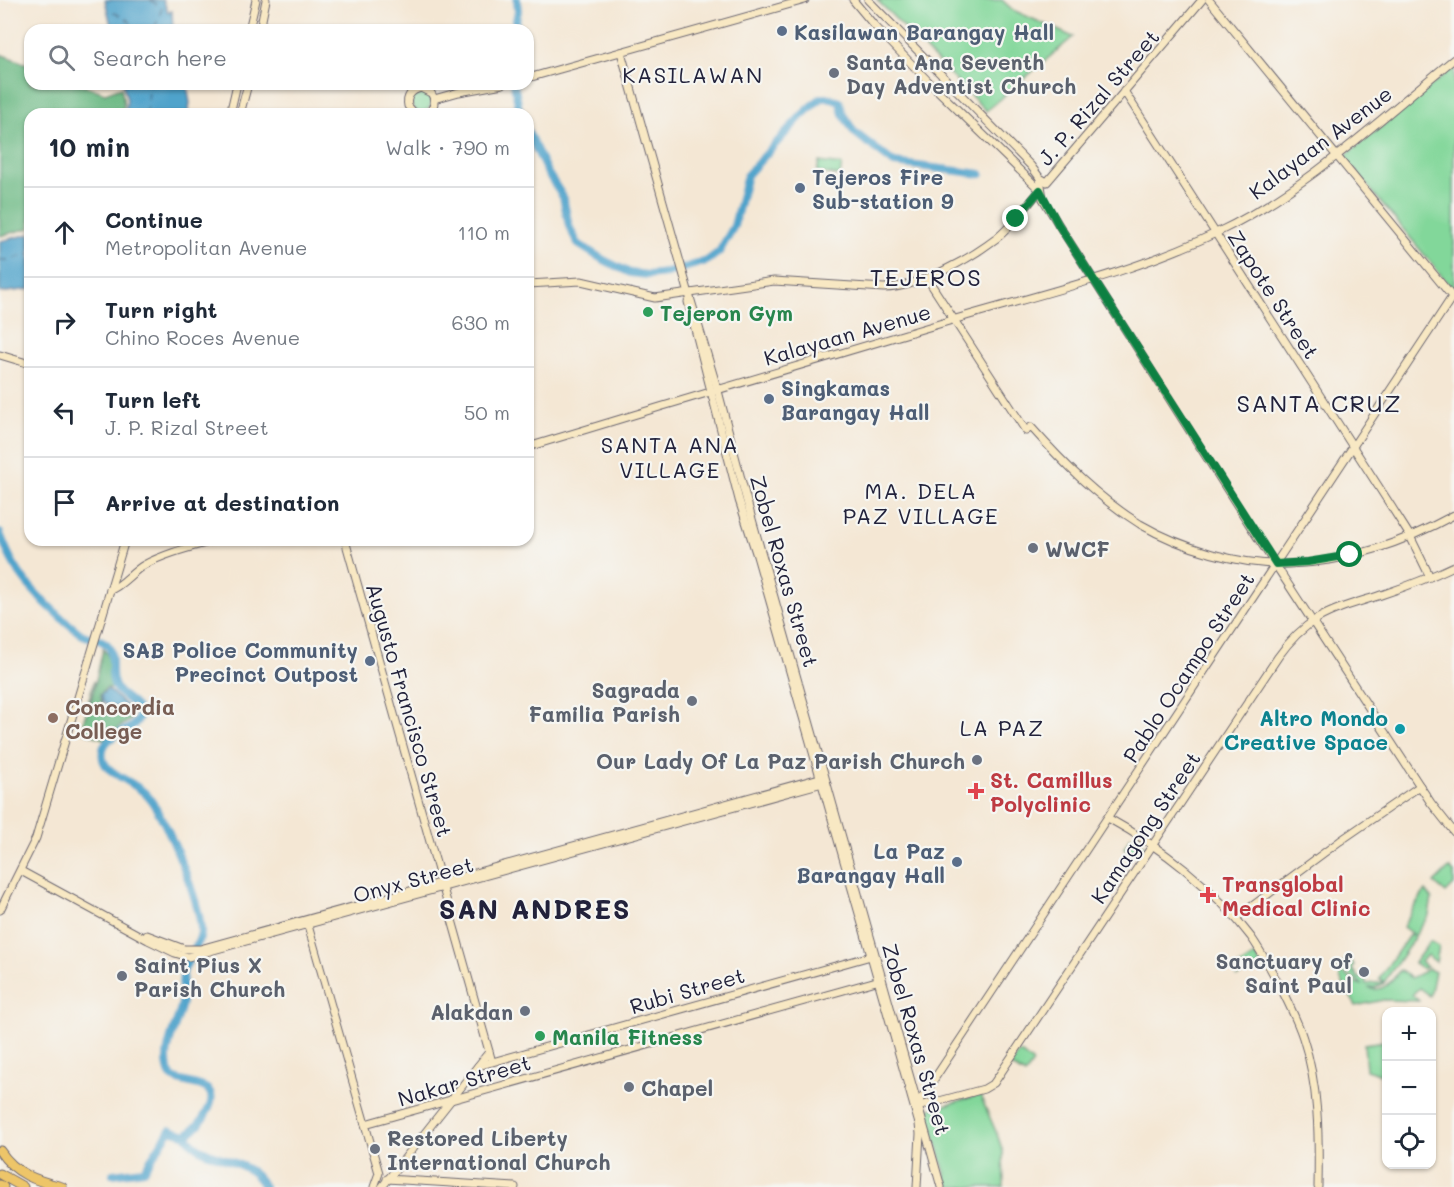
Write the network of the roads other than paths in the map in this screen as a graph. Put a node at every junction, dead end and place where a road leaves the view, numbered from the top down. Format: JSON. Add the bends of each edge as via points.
{"nodes":[{"id":1,"x":256,"y":0,"type":"edge"},
{"id":2,"x":266,"y":0,"type":"edge"},
{"id":3,"x":805,"y":0,"type":"edge"},
{"id":4,"x":867,"y":0,"type":"edge"},
{"id":5,"x":1202,"y":0,"type":"edge"},
{"id":6,"x":1209,"y":0,"type":"edge"},
{"id":7,"x":857,"y":1,"type":"edge"},
{"id":8,"x":883,"y":16,"type":"junction"},
{"id":9,"x":250,"y":24,"type":"edge"},
{"id":10,"x":261,"y":24,"type":"edge"},
{"id":11,"x":873,"y":24,"type":"junction"},
{"id":12,"x":911,"y":46,"type":"junction"},
{"id":13,"x":621,"y":52,"type":"junction"},
{"id":14,"x":902,"y":54,"type":"junction"},
{"id":15,"x":1454,"y":59,"type":"edge"},
{"id":16,"x":534,"y":76,"type":"edge"},
{"id":17,"x":236,"y":90,"type":"edge"},
{"id":18,"x":246,"y":90,"type":"edge"},
{"id":19,"x":414,"y":90,"type":"edge"},
{"id":20,"x":427,"y":90,"type":"edge"},
{"id":21,"x":470,"y":90,"type":"edge"},
{"id":22,"x":1124,"y":92,"type":"junction"},
{"id":23,"x":434,"y":99,"type":"junction"},
{"id":24,"x":964,"y":100,"type":"junction"},
{"id":25,"x":231,"y":108,"type":"edge"},
{"id":26,"x":242,"y":108,"type":"edge"},
{"id":27,"x":409,"y":108,"type":"edge"},
{"id":28,"x":433,"y":108,"type":"edge"},
{"id":29,"x":956,"y":108,"type":"junction"},
{"id":30,"x":1335,"y":155,"type":"junction"},
{"id":31,"x":1040,"y":178,"type":"junction"},
{"id":32,"x":1040,"y":190,"type":"junction"},
{"id":33,"x":1216,"y":233,"type":"junction"},
{"id":34,"x":927,"y":278,"type":"junction"},
{"id":35,"x":1094,"y":279,"type":"junction"},
{"id":36,"x":534,"y":284,"type":"edge"},
{"id":37,"x":689,"y":294,"type":"junction"},
{"id":38,"x":1453,"y":298,"type":"edge"},
{"id":39,"x":953,"y":320,"type":"junction"},
{"id":40,"x":0,"y":355,"type":"edge"},
{"id":41,"x":24,"y":362,"type":"edge"},
{"id":42,"x":716,"y":391,"type":"junction"},
{"id":43,"x":534,"y":445,"type":"edge"},
{"id":44,"x":1352,"y":447,"type":"junction"},
{"id":45,"x":1454,"y":515,"type":"edge"},
{"id":46,"x":1410,"y":536,"type":"junction"},
{"id":47,"x":123,"y":546,"type":"edge"},
{"id":48,"x":198,"y":546,"type":"edge"},
{"id":49,"x":347,"y":546,"type":"edge"},
{"id":50,"x":1276,"y":564,"type":"junction"},
{"id":51,"x":1454,"y":567,"type":"edge"},
{"id":52,"x":1430,"y":578,"type":"junction"},
{"id":53,"x":110,"y":590,"type":"junction"},
{"id":54,"x":1313,"y":620,"type":"junction"},
{"id":55,"x":824,"y":780,"type":"junction"},
{"id":56,"x":1420,"y":786,"type":"junction"},
{"id":57,"x":832,"y":810,"type":"junction"},
{"id":58,"x":1108,"y":818,"type":"junction"},
{"id":59,"x":1454,"y":832,"type":"edge"},
{"id":60,"x":1152,"y":845,"type":"junction"},
{"id":61,"x":22,"y":869,"type":"junction"},
{"id":62,"x":442,"y":885,"type":"junction"},
{"id":63,"x":0,"y":910,"type":"edge"},
{"id":64,"x":1236,"y":918,"type":"junction"},
{"id":65,"x":307,"y":922,"type":"junction"},
{"id":66,"x":871,"y":957,"type":"junction"},
{"id":67,"x":880,"y":980,"type":"junction"},
{"id":68,"x":489,"y":1052,"type":"junction"},
{"id":69,"x":492,"y":1062,"type":"junction"},
{"id":70,"x":478,"y":1066,"type":"junction"},
{"id":71,"x":928,"y":1089,"type":"junction"},
{"id":72,"x":450,"y":1101,"type":"junction"},
{"id":73,"x":937,"y":1102,"type":"junction"},
{"id":74,"x":917,"y":1106,"type":"junction"},
{"id":75,"x":365,"y":1124,"type":"junction"},
{"id":76,"x":0,"y":1151,"type":"edge"},
{"id":77,"x":0,"y":1174,"type":"edge"},
{"id":78,"x":387,"y":1179,"type":"junction"},
{"id":79,"x":23,"y":1187,"type":"edge"},
{"id":80,"x":62,"y":1187,"type":"edge"},
{"id":81,"x":374,"y":1187,"type":"edge"},
{"id":82,"x":382,"y":1187,"type":"edge"},
{"id":83,"x":515,"y":1187,"type":"edge"},
{"id":84,"x":917,"y":1187,"type":"edge"},
{"id":85,"x":941,"y":1187,"type":"edge"},
{"id":86,"x":1318,"y":1187,"type":"edge"}],
"edges":[{"from":1,"to":9,"type":"main road"},
{"from":2,"to":10,"type":"main road"},
{"from":3,"to":13,"type":"main road"},
{"from":4,"to":8,"type":"main road"},
{"from":5,"to":22,"type":"main road","name":"J. P. Rizal Street"},
{"from":6,"to":30,"type":"main road"},
{"from":7,"to":11,"type":"main road"},
{"from":8,"to":11,"type":"main road"},
{"from":8,"to":12,"type":"main road"},
{"from":11,"to":14,"type":"main road"},
{"from":12,"to":14,"type":"main road"},
{"from":12,"to":24,"type":"main road"},
{"from":13,"to":16,"type":"main road"},
{"from":13,"to":37,"type":"main road","name":"Zobel Roxas Street"},
{"from":14,"to":29,"type":"main road"},
{"from":15,"to":30,"type":"main road","name":"Kalayaan Avenue"},
{"from":17,"to":25,"type":"main road"},
{"from":18,"to":26,"type":"main road"},
{"from":19,"to":27,"type":"main road","via":[[407,102]]},
{"from":20,"to":23,"type":"main road"},
{"from":21,"to":23,"type":"main road"},
{"from":22,"to":31,"type":"main road","name":"J. P. Rizal Street","via":[[1047,182]]},
{"from":22,"to":33,"type":"main road","name":"Zapote Street"},
{"from":23,"to":28,"type":"main road"},
{"from":24,"to":29,"type":"main road"},
{"from":24,"to":31,"type":"main road"},
{"from":29,"to":32,"type":"main road"},
{"from":30,"to":33,"type":"main road","name":"Kalayaan Avenue","via":[[1279,197]]},
{"from":30,"to":38,"type":"main road"},
{"from":31,"to":32,"type":"main road"},
{"from":32,"to":34,"type":"main road","name":"J. P. Rizal Street","via":[[996,238]]},
{"from":32,"to":35,"type":"main road"},
{"from":33,"to":35,"type":"main road","name":"Kalayaan Avenue"},
{"from":33,"to":44,"type":"main road","name":"Zapote Street"},
{"from":34,"to":37,"type":"main road","name":"J. P. Rizal Street","via":[[890,288],[776,281]]},
{"from":34,"to":39,"type":"main road"},
{"from":35,"to":39,"type":"main road","name":"Kalayaan Avenue"},
{"from":35,"to":50,"type":"main road"},
{"from":36,"to":37,"type":"main road","name":"J. P. Rizal Street","via":[[581,281],[656,298]]},
{"from":37,"to":42,"type":"main road","name":"Zobel Roxas Street","via":[[688,302]]},
{"from":38,"to":44,"type":"main road","name":"Pablo Ocampo Street"},
{"from":39,"to":42,"type":"main road","name":"Kalayaan Avenue"},
{"from":39,"to":50,"type":"main road","via":[[1028,429],[1106,499],[1148,528],[1209,553]]},
{"from":40,"to":41,"type":"main road"},
{"from":42,"to":43,"type":"main road","name":"Kalayaan Avenue"},
{"from":42,"to":55,"type":"main road","name":"Zobel Roxas Street","via":[[740,500]]},
{"from":44,"to":46,"type":"main road","name":"Zapote Street"},
{"from":44,"to":50,"type":"main road","name":"Pablo Ocampo Street"},
{"from":45,"to":46,"type":"main road"},
{"from":46,"to":50,"type":"main road","via":[[1350,555]]},
{"from":46,"to":52,"type":"main road","name":"Zapote Street"},
{"from":47,"to":53,"type":"main road"},
{"from":48,"to":53,"type":"main road","via":[[152,561]]},
{"from":49,"to":62,"type":"main road","name":"Augusto Francisco Street"},
{"from":50,"to":54,"type":"main road"},
{"from":50,"to":58,"type":"main road","name":"Pablo Ocampo Street"},
{"from":51,"to":52,"type":"main road","name":"Kamagong Street"},
{"from":52,"to":54,"type":"main road","name":"Kamagong Street"},
{"from":53,"to":61,"type":"main road","via":[[36,838]]},
{"from":54,"to":56,"type":"main road"},
{"from":54,"to":60,"type":"main road","name":"Kamagong Street","via":[[1284,649]]},
{"from":55,"to":57,"type":"main road","name":"Zobel Roxas Street"},
{"from":55,"to":62,"type":"main road","name":"Onyx Street"},
{"from":56,"to":59,"type":"main road"},
{"from":56,"to":64,"type":"main road"},
{"from":57,"to":66,"type":"main road","name":"Zobel Roxas Street"},
{"from":57,"to":67,"type":"main road","name":"Zobel Roxas Street"},
{"from":58,"to":60,"type":"main road"},
{"from":58,"to":71,"type":"main road","name":"Pablo Ocampo Street"},
{"from":60,"to":64,"type":"main road"},
{"from":60,"to":73,"type":"main road","name":"Kamagong Street","via":[[994,1083]]},
{"from":61,"to":63,"type":"main road"},
{"from":61,"to":65,"type":"main road","name":"Onyx Street","via":[[181,956]]},
{"from":62,"to":65,"type":"main road","name":"Onyx Street"},
{"from":62,"to":68,"type":"main road","name":"Augusto Francisco Street"},
{"from":64,"to":86,"type":"main road","via":[[1273,973],[1303,1037],[1318,1115]]},
{"from":65,"to":75,"type":"main road"},
{"from":66,"to":67,"type":"main road","name":"Zobel Roxas Street"},
{"from":66,"to":69,"type":"main road","name":"Rubi Street"},
{"from":67,"to":72,"type":"main road","name":"Nakar Street"},
{"from":67,"to":74,"type":"main road","name":"Zobel Roxas Street"},
{"from":68,"to":69,"type":"main road","name":"Augusto Francisco Street"},
{"from":68,"to":70,"type":"main road"},
{"from":69,"to":70,"type":"main road","name":"Rubi Street"},
{"from":70,"to":72,"type":"main road"},
{"from":71,"to":73,"type":"main road"},
{"from":71,"to":74,"type":"main road","name":"Pablo Ocampo Street"},
{"from":72,"to":75,"type":"main road","name":"Nakar Street"},
{"from":72,"to":78,"type":"main road"},
{"from":73,"to":74,"type":"main road","name":"Kamagong Street"},
{"from":74,"to":84,"type":"main road"},
{"from":74,"to":85,"type":"main road","name":"Zobel Roxas Street"},
{"from":75,"to":81,"type":"main road","via":[[379,1173]]},
{"from":76,"to":80,"type":"highway","via":[[27,1176]]},
{"from":77,"to":79,"type":"highway"},
{"from":78,"to":82,"type":"main road"},
{"from":78,"to":83,"type":"main road"}]}
